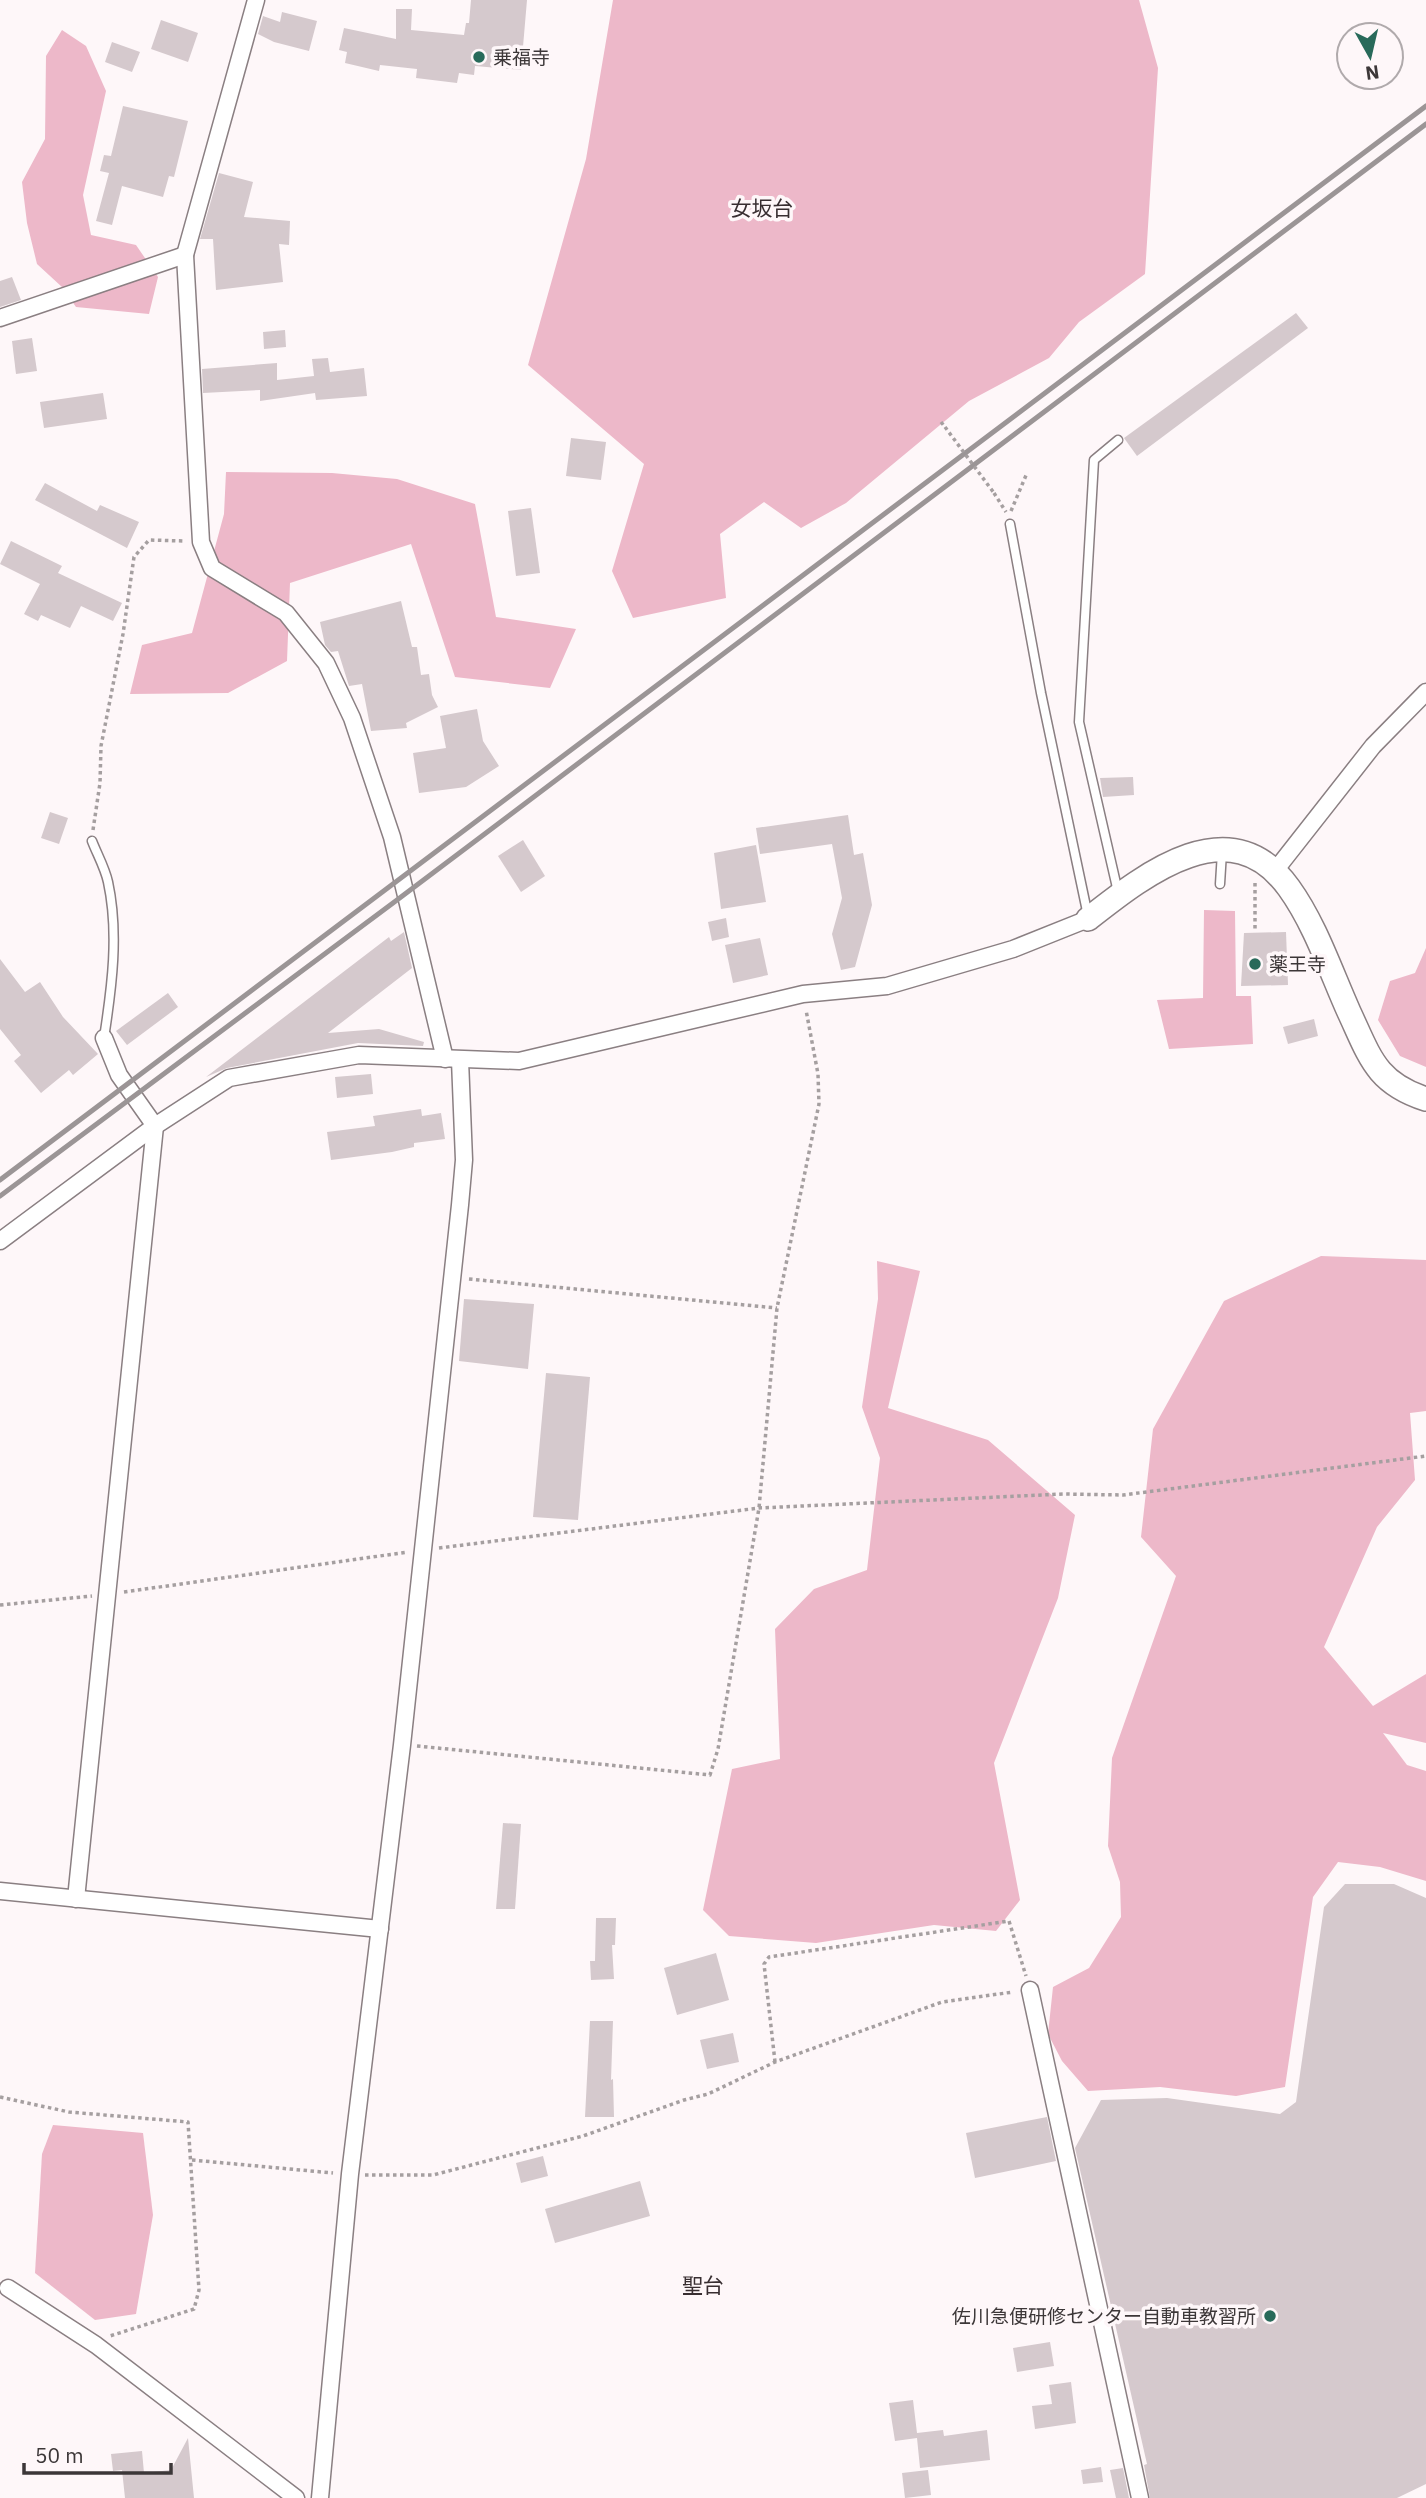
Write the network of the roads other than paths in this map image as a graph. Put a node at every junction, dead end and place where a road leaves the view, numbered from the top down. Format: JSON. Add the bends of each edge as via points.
{"nodes":[{"id":1,"x":256,"y":0,"type":"edge"},
{"id":2,"x":185,"y":256,"type":"junction"},
{"id":3,"x":0,"y":318,"type":"edge"},
{"id":4,"x":1118,"y":440,"type":"dead end"},
{"id":5,"x":1008,"y":516,"type":"road end"},
{"id":6,"x":1426,"y":692,"type":"edge"},
{"id":7,"x":92,"y":841,"type":"road end"},
{"id":8,"x":1223,"y":849,"type":"junction"},
{"id":9,"x":1264,"y":878,"type":"junction"},
{"id":10,"x":1220,"y":884,"type":"dead end"},
{"id":11,"x":1119,"y":895,"type":"junction"},
{"id":12,"x":1088,"y":919,"type":"junction"},
{"id":13,"x":104,"y":1038,"type":"joint"},
{"id":14,"x":452,"y":1059,"type":"junction"},
{"id":15,"x":1426,"y":1099,"type":"edge"},
{"id":16,"x":155,"y":1126,"type":"junction"},
{"id":17,"x":0,"y":1241,"type":"edge"},
{"id":18,"x":0,"y":1891,"type":"edge"},
{"id":19,"x":76,"y":1899,"type":"junction"},
{"id":20,"x":380,"y":1929,"type":"junction"},
{"id":21,"x":1030,"y":1990,"type":"road end"},
{"id":22,"x":8,"y":2288,"type":"dead end"},
{"id":23,"x":296,"y":2498,"type":"edge"},
{"id":24,"x":320,"y":2498,"type":"edge"},
{"id":25,"x":1140,"y":2498,"type":"edge"}],
"edges":[{"from":1,"to":2,"type":"street"},
{"from":2,"to":3,"type":"street"},
{"from":2,"to":14,"type":"street","via":[[201,542],[212,568],[286,613],[326,663],[347,707],[392,837]]},
{"from":4,"to":11,"type":"lane","via":[[1094,460],[1079,722]]},
{"from":5,"to":12,"type":"lane"},
{"from":6,"to":9,"type":"street","via":[[1373,747]]},
{"from":7,"to":13,"type":"lane","via":[[108,880],[113,921],[114,961]]},
{"from":8,"to":9,"type":"street","via":[[1251,856]]},
{"from":8,"to":10,"type":"lane"},
{"from":8,"to":11,"type":"street","via":[[1195,852],[1167,864]]},
{"from":9,"to":15,"type":"street","via":[[1297,900],[1381,1074],[1399,1090]]},
{"from":11,"to":12,"type":"street"},
{"from":12,"to":14,"type":"street","via":[[1013,949],[887,986],[803,994],[519,1061]]},
{"from":13,"to":16,"type":"street","via":[[119,1075]]},
{"from":14,"to":16,"type":"street","via":[[359,1055],[229,1078]]},
{"from":14,"to":20,"type":"street","via":[[464,1160]]},
{"from":16,"to":17,"type":"street"},
{"from":16,"to":19,"type":"street"},
{"from":18,"to":19,"type":"street"},
{"from":19,"to":20,"type":"street"},
{"from":20,"to":24,"type":"street","via":[[350,2174]]},
{"from":21,"to":25,"type":"street"},
{"from":22,"to":23,"type":"street","via":[[96,2345]]}]}
